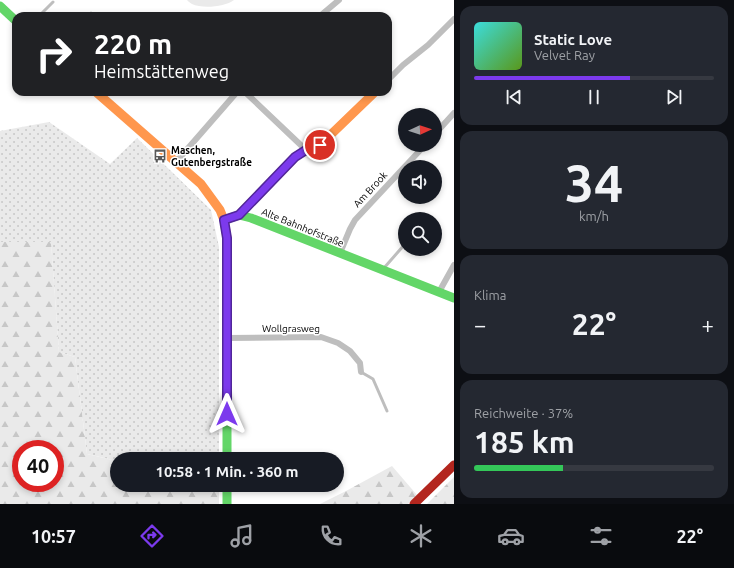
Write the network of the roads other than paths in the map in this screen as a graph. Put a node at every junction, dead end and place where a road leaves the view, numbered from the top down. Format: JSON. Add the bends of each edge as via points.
{"nodes":[{"id":1,"x":339,"y":0,"type":"edge"},
{"id":2,"x":53,"y":2,"type":"dead end"},
{"id":3,"x":0,"y":6,"type":"edge"},
{"id":4,"x":43,"y":12,"type":"edge"},
{"id":5,"x":325,"y":12,"type":"edge"},
{"id":6,"x":12,"y":17,"type":"edge"},
{"id":7,"x":454,"y":19,"type":"edge"},
{"id":8,"x":392,"y":76,"type":"edge"},
{"id":9,"x":101,"y":96,"type":"edge"},
{"id":10,"x":233,"y":96,"type":"edge"},
{"id":11,"x":249,"y":96,"type":"edge"},
{"id":12,"x":371,"y":96,"type":"edge"},
{"id":13,"x":454,"y":113,"type":"edge"},
{"id":14,"x":442,"y":126,"type":"edge"},
{"id":15,"x":306,"y":150,"type":"junction"},
{"id":16,"x":418,"y":152,"type":"edge"},
{"id":17,"x":176,"y":162,"type":"junction"},
{"id":18,"x":239,"y":215,"type":"junction"},
{"id":19,"x":224,"y":220,"type":"junction"},
{"id":20,"x":398,"y":252,"type":"edge"},
{"id":21,"x":340,"y":253,"type":"junction"},
{"id":22,"x":454,"y":265,"type":"edge"},
{"id":23,"x":382,"y":270,"type":"junction"},
{"id":24,"x":440,"y":292,"type":"junction"},
{"id":25,"x":454,"y":298,"type":"edge"},
{"id":26,"x":227,"y":338,"type":"junction"},
{"id":27,"x":362,"y":372,"type":"joint"},
{"id":28,"x":387,"y":411,"type":"dead end"},
{"id":29,"x":227,"y":452,"type":"edge"},
{"id":30,"x":454,"y":465,"type":"edge"},
{"id":31,"x":227,"y":492,"type":"edge"},
{"id":32,"x":227,"y":504,"type":"edge"},
{"id":33,"x":414,"y":504,"type":"edge"}],
"edges":[{"from":1,"to":5,"type":"street"},
{"from":2,"to":4,"type":"lane"},
{"from":3,"to":6,"type":"street"},
{"from":7,"to":8,"type":"street","via":[[428,46]]},
{"from":9,"to":17,"type":"street"},
{"from":10,"to":17,"type":"street"},
{"from":11,"to":15,"type":"street"},
{"from":12,"to":15,"type":"street","via":[[320,145]]},
{"from":13,"to":14,"type":"street"},
{"from":15,"to":18,"type":"street","via":[[295,157]]},
{"from":16,"to":21,"type":"street","name":"Am Brook","via":[[355,220]]},
{"from":17,"to":19,"type":"street","via":[[201,184],[220,210]]},
{"from":18,"to":19,"type":"street"},
{"from":18,"to":21,"type":"street","name":"Alte Bahnhofstraße"},
{"from":19,"to":26,"type":"street","via":[[227,238]]},
{"from":20,"to":23,"type":"lane"},
{"from":21,"to":23,"type":"street","name":"Alte Bahnhofstraße"},
{"from":22,"to":24,"type":"street"},
{"from":23,"to":24,"type":"street","name":"Alte Bahnhofstraße"},
{"from":24,"to":25,"type":"street","name":"Alte Bahnhofstraße"},
{"from":26,"to":27,"type":"street","name":"Wollgrasweg","via":[[321,337],[350,351],[360,363]]},
{"from":26,"to":29,"type":"street"},
{"from":27,"to":28,"type":"lane","via":[[373,379]]},
{"from":30,"to":33,"type":"street"},
{"from":31,"to":32,"type":"street"}]}
